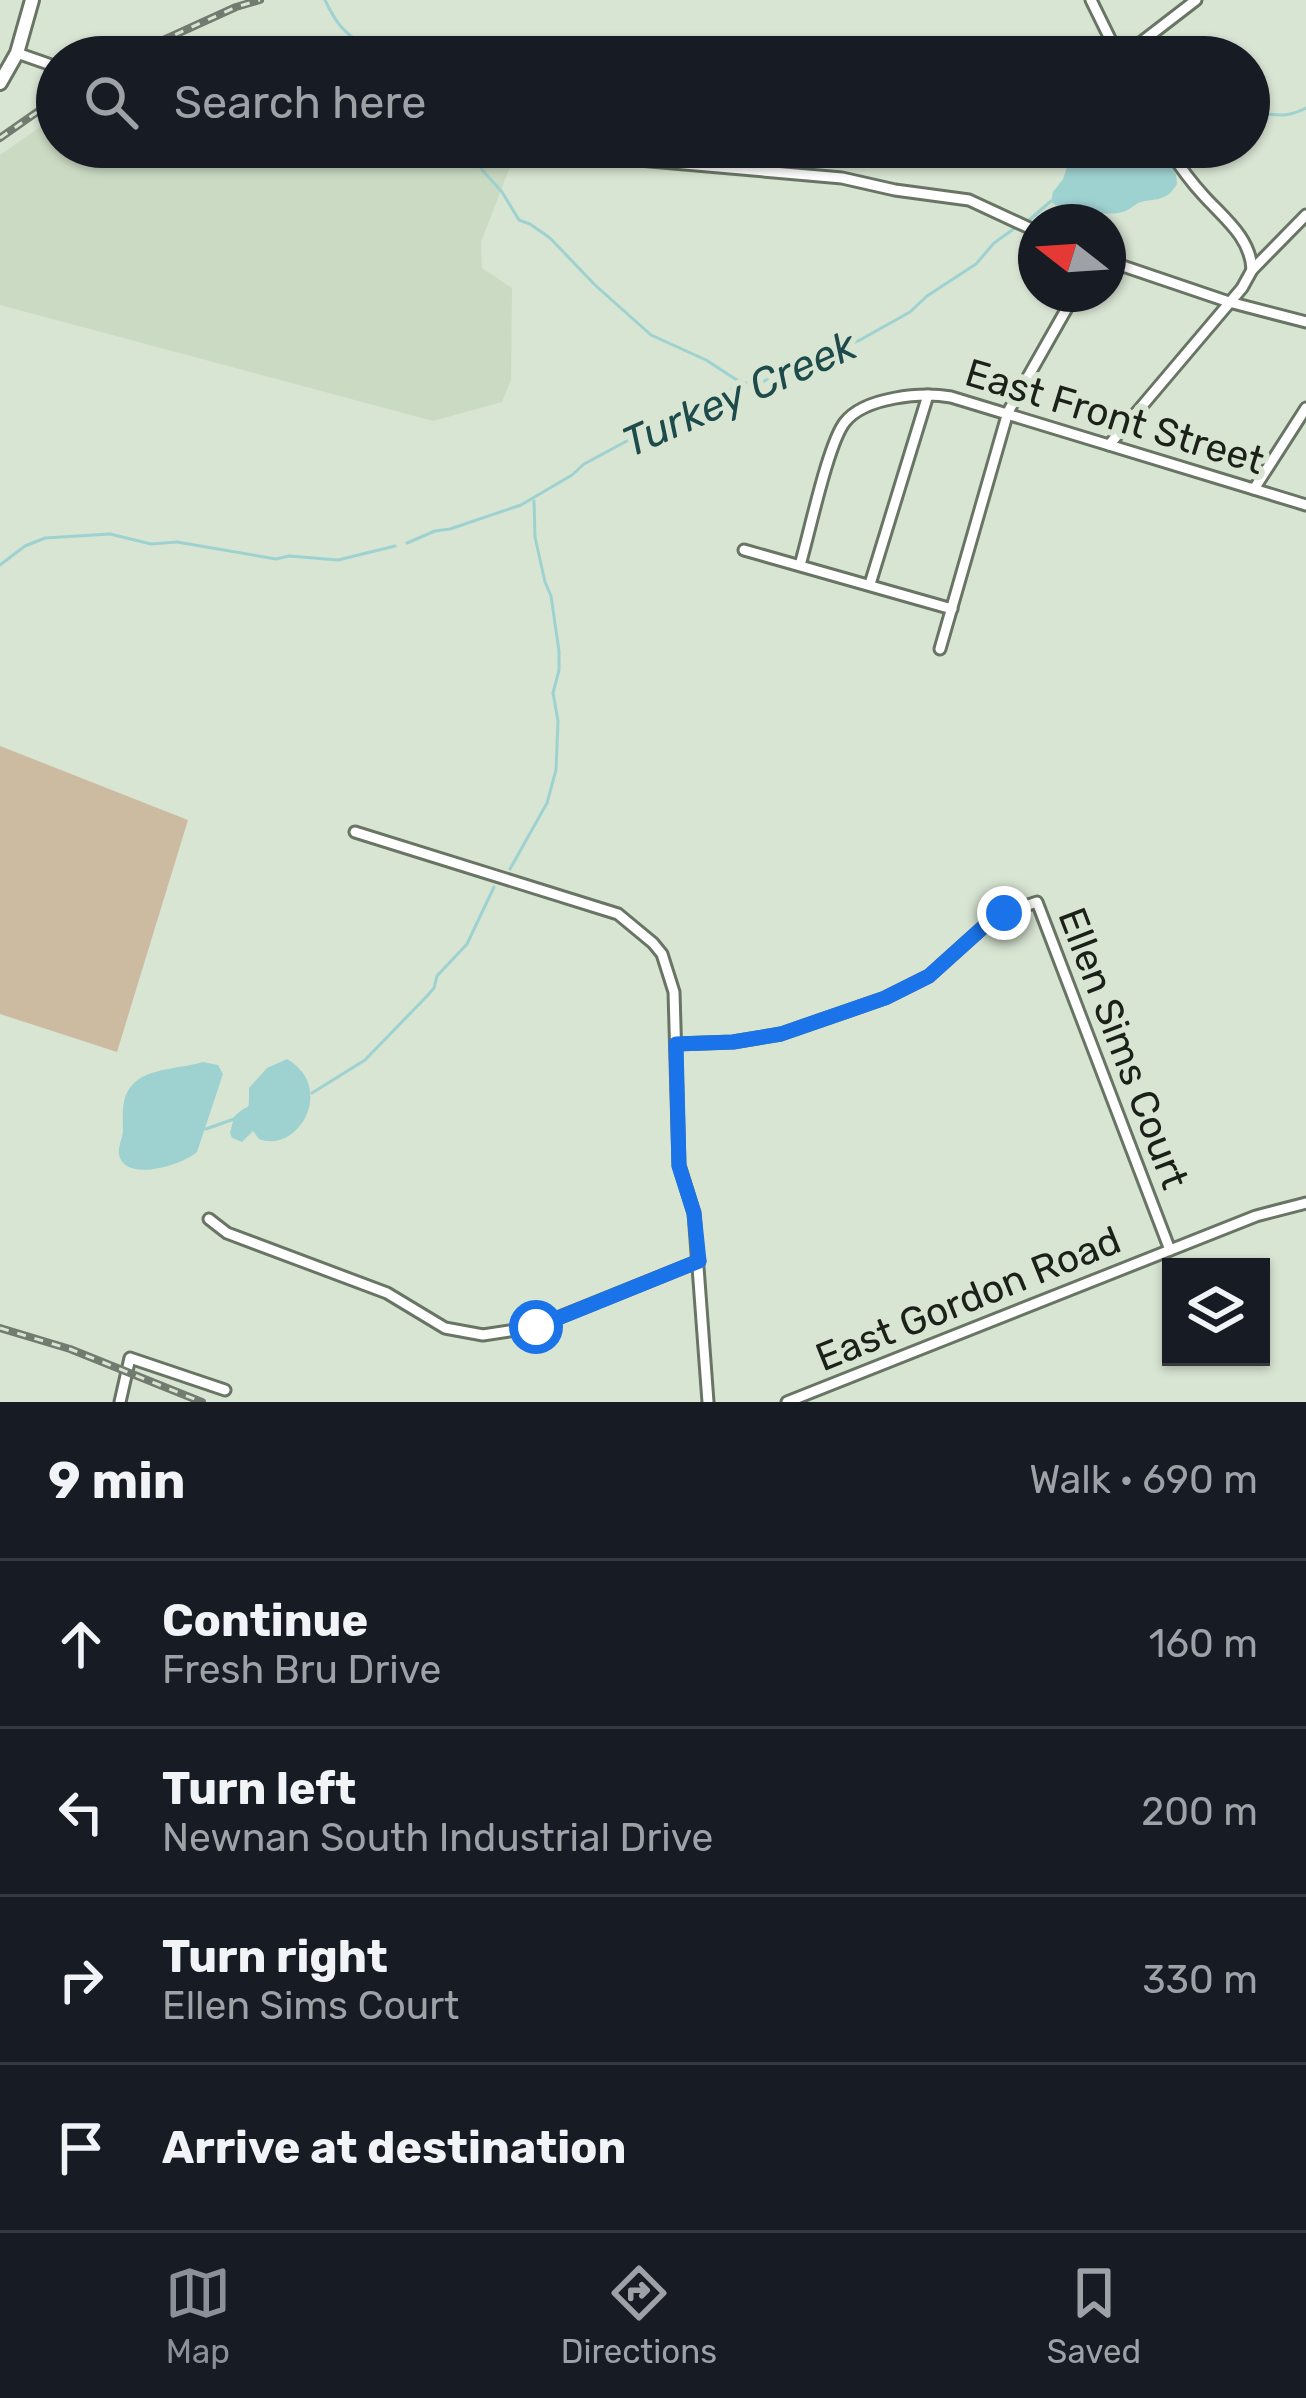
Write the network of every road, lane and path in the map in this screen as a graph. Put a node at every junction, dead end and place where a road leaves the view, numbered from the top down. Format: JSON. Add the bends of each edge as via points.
{"nodes":[{"id":1,"x":32,"y":0,"type":"edge"},
{"id":2,"x":1091,"y":0,"type":"edge"},
{"id":3,"x":1196,"y":0,"type":"edge"},
{"id":4,"x":1109,"y":36,"type":"edge"},
{"id":5,"x":1148,"y":36,"type":"edge"},
{"id":6,"x":17,"y":53,"type":"junction"},
{"id":7,"x":36,"y":60,"type":"edge"},
{"id":8,"x":0,"y":83,"type":"edge"},
{"id":9,"x":729,"y":168,"type":"edge"},
{"id":10,"x":1183,"y":168,"type":"edge"},
{"id":11,"x":1306,"y":214,"type":"edge"},
{"id":12,"x":1018,"y":223,"type":"edge"},
{"id":13,"x":1126,"y":266,"type":"edge"},
{"id":14,"x":1252,"y":270,"type":"junction"},
{"id":15,"x":1229,"y":302,"type":"junction"},
{"id":16,"x":1065,"y":312,"type":"edge"},
{"id":17,"x":1306,"y":322,"type":"edge"},
{"id":18,"x":928,"y":395,"type":"junction"},
{"id":19,"x":1306,"y":408,"type":"edge"},
{"id":20,"x":1008,"y":412,"type":"junction"},
{"id":21,"x":1109,"y":446,"type":"junction"},
{"id":22,"x":1254,"y":490,"type":"junction"},
{"id":23,"x":1306,"y":505,"type":"edge"},
{"id":24,"x":743,"y":550,"type":"dead end"},
{"id":25,"x":800,"y":565,"type":"junction"},
{"id":26,"x":870,"y":584,"type":"junction"},
{"id":27,"x":952,"y":609,"type":"junction"},
{"id":28,"x":940,"y":650,"type":"dead end"},
{"id":29,"x":355,"y":832,"type":"dead end"},
{"id":30,"x":676,"y":1044,"type":"junction"},
{"id":31,"x":1306,"y":1204,"type":"edge"},
{"id":32,"x":209,"y":1220,"type":"dead end"},
{"id":33,"x":1170,"y":1250,"type":"junction"},
{"id":34,"x":699,"y":1261,"type":"junction"},
{"id":35,"x":225,"y":1390,"type":"dead end"},
{"id":36,"x":120,"y":1402,"type":"edge"},
{"id":37,"x":708,"y":1402,"type":"edge"},
{"id":38,"x":788,"y":1402,"type":"edge"}],
"edges":[{"from":1,"to":6,"type":"street"},
{"from":2,"to":4,"type":"street"},
{"from":3,"to":5,"type":"street"},
{"from":6,"to":7,"type":"street"},
{"from":6,"to":8,"type":"street"},
{"from":9,"to":12,"type":"street","via":[[969,200]]},
{"from":10,"to":14,"type":"street","via":[[1247,245]]},
{"from":11,"to":14,"type":"street"},
{"from":13,"to":15,"type":"street"},
{"from":14,"to":15,"type":"street"},
{"from":15,"to":17,"type":"street"},
{"from":15,"to":21,"type":"street"},
{"from":16,"to":20,"type":"street"},
{"from":18,"to":20,"type":"street","name":"East Front Street"},
{"from":18,"to":25,"type":"street","name":"East Front Street","via":[[887,399],[845,422]]},
{"from":18,"to":26,"type":"street"},
{"from":19,"to":22,"type":"street"},
{"from":20,"to":21,"type":"street","name":"East Front Street"},
{"from":20,"to":27,"type":"street"},
{"from":21,"to":22,"type":"street","name":"East Front Street"},
{"from":22,"to":23,"type":"street","name":"East Front Street"},
{"from":24,"to":25,"type":"street"},
{"from":25,"to":26,"type":"street"},
{"from":26,"to":27,"type":"street"},
{"from":27,"to":28,"type":"street"},
{"from":29,"to":30,"type":"street","via":[[618,914],[662,954],[674,992]]},
{"from":30,"to":33,"type":"street","name":"Ellen Sims Court","via":[[781,1034],[885,998],[929,976],[990,921],[1037,902]]},
{"from":30,"to":34,"type":"street","via":[[679,1166]]},
{"from":31,"to":33,"type":"street","name":"East Gordon Road"},
{"from":32,"to":34,"type":"street","via":[[227,1234],[387,1293],[445,1328],[483,1334],[536,1327]]},
{"from":33,"to":38,"type":"street","name":"East Gordon Road"},
{"from":34,"to":37,"type":"street"},
{"from":35,"to":36,"type":"street","via":[[130,1358]]}]}
